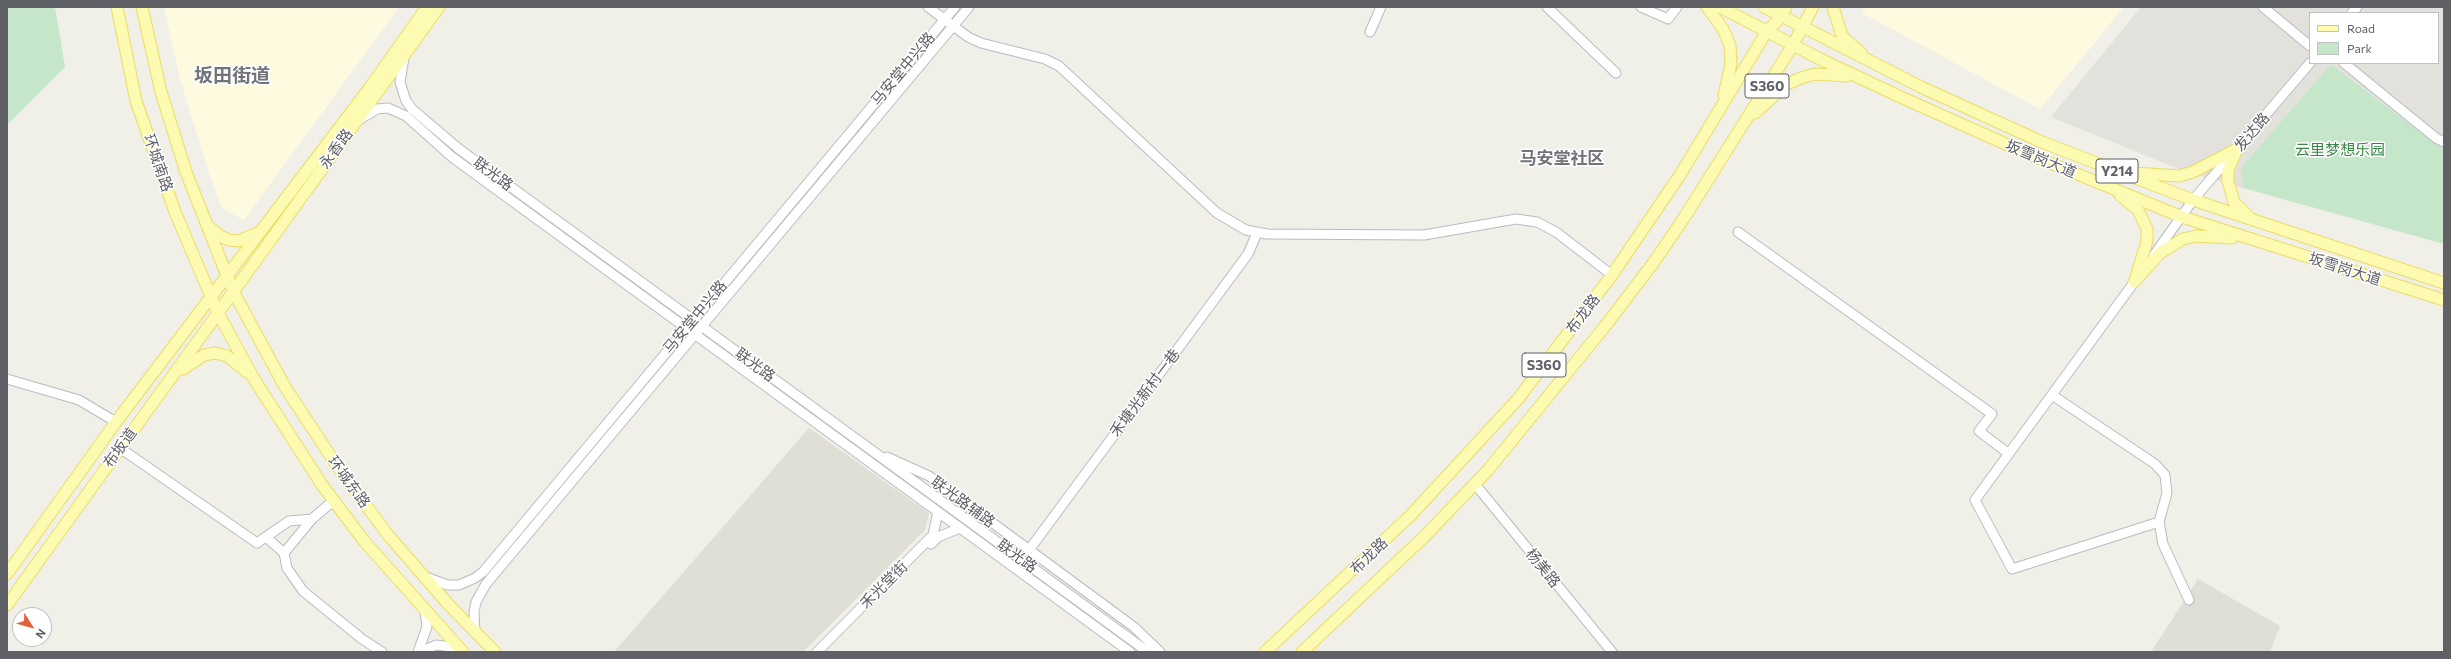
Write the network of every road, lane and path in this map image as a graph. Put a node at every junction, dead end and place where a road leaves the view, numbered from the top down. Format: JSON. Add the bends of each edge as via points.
{"nodes":[{"id":1,"x":117,"y":7,"type":"edge"},
{"id":2,"x":142,"y":7,"type":"edge"},
{"id":3,"x":427,"y":7,"type":"edge"},
{"id":4,"x":438,"y":7,"type":"edge"},
{"id":5,"x":928,"y":7,"type":"edge"},
{"id":6,"x":955,"y":7,"type":"edge"},
{"id":7,"x":969,"y":7,"type":"edge"},
{"id":8,"x":1381,"y":7,"type":"edge"},
{"id":9,"x":1548,"y":7,"type":"edge"},
{"id":10,"x":1641,"y":7,"type":"edge"},
{"id":11,"x":1677,"y":7,"type":"edge"},
{"id":12,"x":1707,"y":7,"type":"edge"},
{"id":13,"x":1720,"y":7,"type":"edge"},
{"id":14,"x":1764,"y":7,"type":"edge"},
{"id":15,"x":1813,"y":7,"type":"edge"},
{"id":16,"x":1833,"y":7,"type":"edge"},
{"id":17,"x":2263,"y":7,"type":"edge"},
{"id":18,"x":1784,"y":12,"type":"edge"},
{"id":19,"x":944,"y":19,"type":"junction"},
{"id":20,"x":953,"y":26,"type":"junction"},
{"id":21,"x":1803,"y":28,"type":"junction"},
{"id":22,"x":1767,"y":31,"type":"junction"},
{"id":23,"x":1370,"y":32,"type":"dead end"},
{"id":24,"x":1793,"y":45,"type":"junction"},
{"id":25,"x":2309,"y":45,"type":"edge"},
{"id":26,"x":404,"y":55,"type":"junction"},
{"id":27,"x":2309,"y":64,"type":"edge"},
{"id":28,"x":2345,"y":64,"type":"edge"},
{"id":29,"x":1883,"y":68,"type":"junction"},
{"id":30,"x":1616,"y":73,"type":"dead end"},
{"id":31,"x":1858,"y":77,"type":"junction"},
{"id":32,"x":1716,"y":115,"type":"junction"},
{"id":33,"x":357,"y":121,"type":"junction"},
{"id":34,"x":1742,"y":126,"type":"junction"},
{"id":35,"x":2444,"y":142,"type":"edge"},
{"id":36,"x":2237,"y":149,"type":"junction"},
{"id":37,"x":2119,"y":172,"type":"junction"},
{"id":38,"x":2111,"y":188,"type":"junction"},
{"id":39,"x":2194,"y":200,"type":"junction"},
{"id":40,"x":2182,"y":217,"type":"junction"},
{"id":41,"x":205,"y":222,"type":"junction"},
{"id":42,"x":2260,"y":222,"type":"junction"},
{"id":43,"x":262,"y":231,"type":"junction"},
{"id":44,"x":1738,"y":232,"type":"dead end"},
{"id":45,"x":1257,"y":233,"type":"junction"},
{"id":46,"x":2251,"y":239,"type":"junction"},
{"id":47,"x":1612,"y":275,"type":"junction"},
{"id":48,"x":227,"y":276,"type":"junction"},
{"id":49,"x":2134,"y":282,"type":"junction"},
{"id":50,"x":2444,"y":283,"type":"edge"},
{"id":51,"x":233,"y":291,"type":"junction"},
{"id":52,"x":211,"y":296,"type":"junction"},
{"id":53,"x":2444,"y":300,"type":"edge"},
{"id":54,"x":218,"y":313,"type":"junction"},
{"id":55,"x":693,"y":320,"type":"junction"},
{"id":56,"x":702,"y":326,"type":"junction"},
{"id":57,"x":686,"y":328,"type":"junction"},
{"id":58,"x":695,"y":334,"type":"junction"},
{"id":59,"x":171,"y":378,"type":"junction"},
{"id":60,"x":254,"y":379,"type":"junction"},
{"id":61,"x":7,"y":380,"type":"edge"},
{"id":62,"x":2052,"y":395,"type":"junction"},
{"id":63,"x":116,"y":422,"type":"junction"},
{"id":64,"x":120,"y":448,"type":"junction"},
{"id":65,"x":872,"y":451,"type":"junction"},
{"id":66,"x":2009,"y":454,"type":"junction"},
{"id":67,"x":1475,"y":484,"type":"junction"},
{"id":68,"x":333,"y":501,"type":"junction"},
{"id":69,"x":938,"y":512,"type":"junction"},
{"id":70,"x":312,"y":519,"type":"junction"},
{"id":71,"x":2159,"y":522,"type":"junction"},
{"id":72,"x":960,"y":528,"type":"junction"},
{"id":73,"x":266,"y":537,"type":"junction"},
{"id":74,"x":1029,"y":550,"type":"junction"},
{"id":75,"x":284,"y":553,"type":"junction"},
{"id":76,"x":418,"y":570,"type":"junction"},
{"id":77,"x":7,"y":574,"type":"edge"},
{"id":78,"x":2189,"y":600,"type":"dead end"},
{"id":79,"x":7,"y":605,"type":"edge"},
{"id":80,"x":426,"y":611,"type":"junction"},
{"id":81,"x":475,"y":633,"type":"junction"},
{"id":82,"x":461,"y":650,"type":"edge"},
{"id":83,"x":382,"y":652,"type":"edge"},
{"id":84,"x":419,"y":652,"type":"edge"},
{"id":85,"x":495,"y":652,"type":"edge"},
{"id":86,"x":817,"y":652,"type":"edge"},
{"id":87,"x":824,"y":652,"type":"edge"},
{"id":88,"x":1130,"y":652,"type":"edge"},
{"id":89,"x":1148,"y":652,"type":"edge"},
{"id":90,"x":1160,"y":652,"type":"edge"},
{"id":91,"x":1266,"y":652,"type":"edge"},
{"id":92,"x":1302,"y":652,"type":"edge"},
{"id":93,"x":1612,"y":652,"type":"edge"}],
"edges":[{"from":1,"to":52,"type":"main road","name":"环城南路","via":[[136,101],[175,212]]},
{"from":2,"to":41,"type":"main road","name":"环城南路","via":[[161,92]]},
{"from":3,"to":43,"type":"main road","name":"永香路"},
{"from":4,"to":26,"type":"main road","name":"永香路"},
{"from":5,"to":19,"type":"street"},
{"from":6,"to":19,"type":"street","name":"马安堂中兴路"},
{"from":7,"to":20,"type":"street","name":"马安堂中兴路"},
{"from":8,"to":23,"type":"street"},
{"from":9,"to":30,"type":"street"},
{"from":10,"to":11,"type":"street","via":[[1668,20]]},
{"from":12,"to":32,"type":"main road","via":[[1724,29],[1730,45],[1731,64],[1727,85]]},
{"from":13,"to":22,"type":"main road","name":"坂雪岗大道","number":"Y214"},
{"from":14,"to":18,"type":"main road","name":"坂雪岗大道","number":"Y214"},
{"from":15,"to":21,"type":"main road","name":"布龙路","number":"S360"},
{"from":16,"to":29,"type":"main road","via":[[1842,36]]},
{"from":17,"to":25,"type":"street"},
{"from":18,"to":21,"type":"main road","name":"坂雪岗大道","number":"Y214"},
{"from":18,"to":22,"type":"main road","name":"布龙路","number":"S360"},
{"from":19,"to":20,"type":"street"},
{"from":19,"to":55,"type":"street","name":"马安堂中兴路"},
{"from":20,"to":45,"type":"street","via":[[981,43],[1045,59],[1059,66],[1217,213],[1231,223]]},
{"from":20,"to":56,"type":"street","name":"马安堂中兴路"},
{"from":21,"to":24,"type":"main road","name":"布龙路","number":"S360"},
{"from":21,"to":29,"type":"main road","name":"坂雪岗大道","number":"Y214"},
{"from":22,"to":24,"type":"main road","name":"坂雪岗大道","number":"Y214"},
{"from":22,"to":32,"type":"main road","name":"布龙路","number":"S360"},
{"from":24,"to":31,"type":"main road","name":"坂雪岗大道","number":"Y214"},
{"from":24,"to":34,"type":"main road","name":"布龙路","number":"S360"},
{"from":26,"to":33,"type":"main road","name":"永香路"},
{"from":26,"to":55,"type":"street","name":"联光路","via":[[400,82],[402,92],[412,109],[459,149]]},
{"from":27,"to":36,"type":"street","name":"发达路"},
{"from":28,"to":35,"type":"street"},
{"from":29,"to":37,"type":"main road","name":"坂雪岗大道","number":"Y214","via":[[2044,143]]},
{"from":31,"to":34,"type":"main road","via":[[1822,74],[1801,78],[1787,84]]},
{"from":31,"to":38,"type":"main road","name":"坂雪岗大道","number":"Y214","via":[[2026,153]]},
{"from":32,"to":47,"type":"main road","name":"布龙路","number":"S360","via":[[1680,175]]},
{"from":33,"to":51,"type":"main road","name":"永香路"},
{"from":33,"to":57,"type":"street","name":"联光路","via":[[377,109],[388,108],[402,114],[452,157]]},
{"from":34,"to":67,"type":"main road","name":"布龙路","number":"S360","via":[[1654,262],[1552,393]]},
{"from":36,"to":37,"type":"main road","via":[[2193,172],[2179,176]]},
{"from":36,"to":39,"type":"street","name":"发达路"},
{"from":36,"to":42,"type":"main road","via":[[2228,170],[2230,192],[2241,211]]},
{"from":37,"to":39,"type":"main road","name":"坂雪岗大道","number":"Y214"},
{"from":38,"to":40,"type":"main road","name":"坂雪岗大道","number":"Y214"},
{"from":38,"to":49,"type":"main road","via":[[2138,210],[2145,222],[2147,241]]},
{"from":39,"to":40,"type":"street","name":"发达路"},
{"from":39,"to":42,"type":"main road","name":"坂雪岗大道","number":"Y214"},
{"from":40,"to":46,"type":"main road","name":"坂雪岗大道","number":"Y214"},
{"from":40,"to":49,"type":"street","name":"发达路"},
{"from":41,"to":43,"type":"main road","via":[[229,240],[239,241]]},
{"from":41,"to":48,"type":"main road","name":"环城南路"},
{"from":42,"to":50,"type":"main road","name":"坂雪岗大道","number":"Y214"},
{"from":43,"to":48,"type":"main road","name":"永香路"},
{"from":44,"to":66,"type":"street","via":[[1992,414],[1979,432]]},
{"from":45,"to":47,"type":"street","via":[[1424,235],[1516,219],[1537,222],[1556,232]]},
{"from":45,"to":74,"type":"street","name":"禾塘光新村一巷","via":[[1248,254]]},
{"from":46,"to":49,"type":"main road","via":[[2196,236],[2183,238],[2160,253]]},
{"from":46,"to":53,"type":"main road","name":"坂雪岗大道","number":"Y214"},
{"from":47,"to":91,"type":"main road","name":"布龙路","number":"S360","via":[[1518,399],[1461,463],[1355,570]]},
{"from":48,"to":51,"type":"main road","name":"环城南路"},
{"from":48,"to":52,"type":"main road","name":"布坂道"},
{"from":49,"to":62,"type":"street","name":"发达路"},
{"from":51,"to":54,"type":"main road","name":"布坂道"},
{"from":51,"to":76,"type":"main road","name":"环城东路","via":[[285,387],[339,469],[388,535]]},
{"from":52,"to":54,"type":"main road","name":"环城南路"},
{"from":52,"to":63,"type":"main road","name":"布坂道"},
{"from":54,"to":59,"type":"main road","name":"布坂道"},
{"from":54,"to":60,"type":"main road","name":"环城东路"},
{"from":55,"to":56,"type":"street","name":"联光路"},
{"from":55,"to":57,"type":"street","name":"马安堂中兴路"},
{"from":56,"to":58,"type":"street","name":"马安堂中兴路"},
{"from":56,"to":65,"type":"street","name":"联光路"},
{"from":57,"to":58,"type":"street","name":"联光路"},
{"from":57,"to":76,"type":"street","name":"马安堂中兴路","via":[[483,572],[467,582],[447,585],[427,578]]},
{"from":58,"to":69,"type":"street","name":"联光路"},
{"from":58,"to":81,"type":"street","name":"马安堂中兴路","via":[[486,584],[476,602]]},
{"from":59,"to":60,"type":"main road","via":[[194,360],[204,355],[215,354],[227,356]]},
{"from":59,"to":64,"type":"main road","name":"布坂道"},
{"from":60,"to":68,"type":"main road","name":"环城东路"},
{"from":61,"to":63,"type":"street","via":[[79,400]]},
{"from":62,"to":66,"type":"street","name":"发达路"},
{"from":62,"to":71,"type":"street","via":[[2155,464],[2164,475],[2167,493]]},
{"from":63,"to":77,"type":"main road","name":"布坂道"},
{"from":64,"to":73,"type":"street","via":[[257,543]]},
{"from":64,"to":79,"type":"main road","name":"布坂道"},
{"from":65,"to":74,"type":"street","name":"联光路辅路","via":[[929,476]]},
{"from":65,"to":89,"type":"street","name":"联光路"},
{"from":66,"to":71,"type":"street","name":"发达路","via":[[1975,500],[2012,569]]},
{"from":67,"to":92,"type":"main road","name":"布龙路","number":"S360","via":[[1353,606]]},
{"from":67,"to":93,"type":"street","name":"杨美路"},
{"from":68,"to":70,"type":"street"},
{"from":68,"to":80,"type":"main road","name":"环城东路","via":[[364,541]]},
{"from":69,"to":72,"type":"street","name":"联光路"},
{"from":69,"to":86,"type":"street","name":"禾光堂街","via":[[934,535]]},
{"from":70,"to":73,"type":"street","via":[[289,522]]},
{"from":70,"to":75,"type":"street"},
{"from":71,"to":78,"type":"street","via":[[2163,544]]},
{"from":72,"to":87,"type":"street","via":[[938,537]]},
{"from":72,"to":88,"type":"street","name":"联光路"},
{"from":73,"to":75,"type":"street"},
{"from":74,"to":90,"type":"street","name":"联光路辅路","via":[[1134,627]]},
{"from":75,"to":83,"type":"street","via":[[287,568],[303,591]]},
{"from":76,"to":81,"type":"main road","name":"环城东路"},
{"from":80,"to":82,"type":"main road","name":"环城东路"},
{"from":80,"to":84,"type":"street","via":[[427,627]]},
{"from":81,"to":85,"type":"main road","name":"环城东路"},
{"from":82,"to":84,"type":"street","via":[[436,645]]}]}
